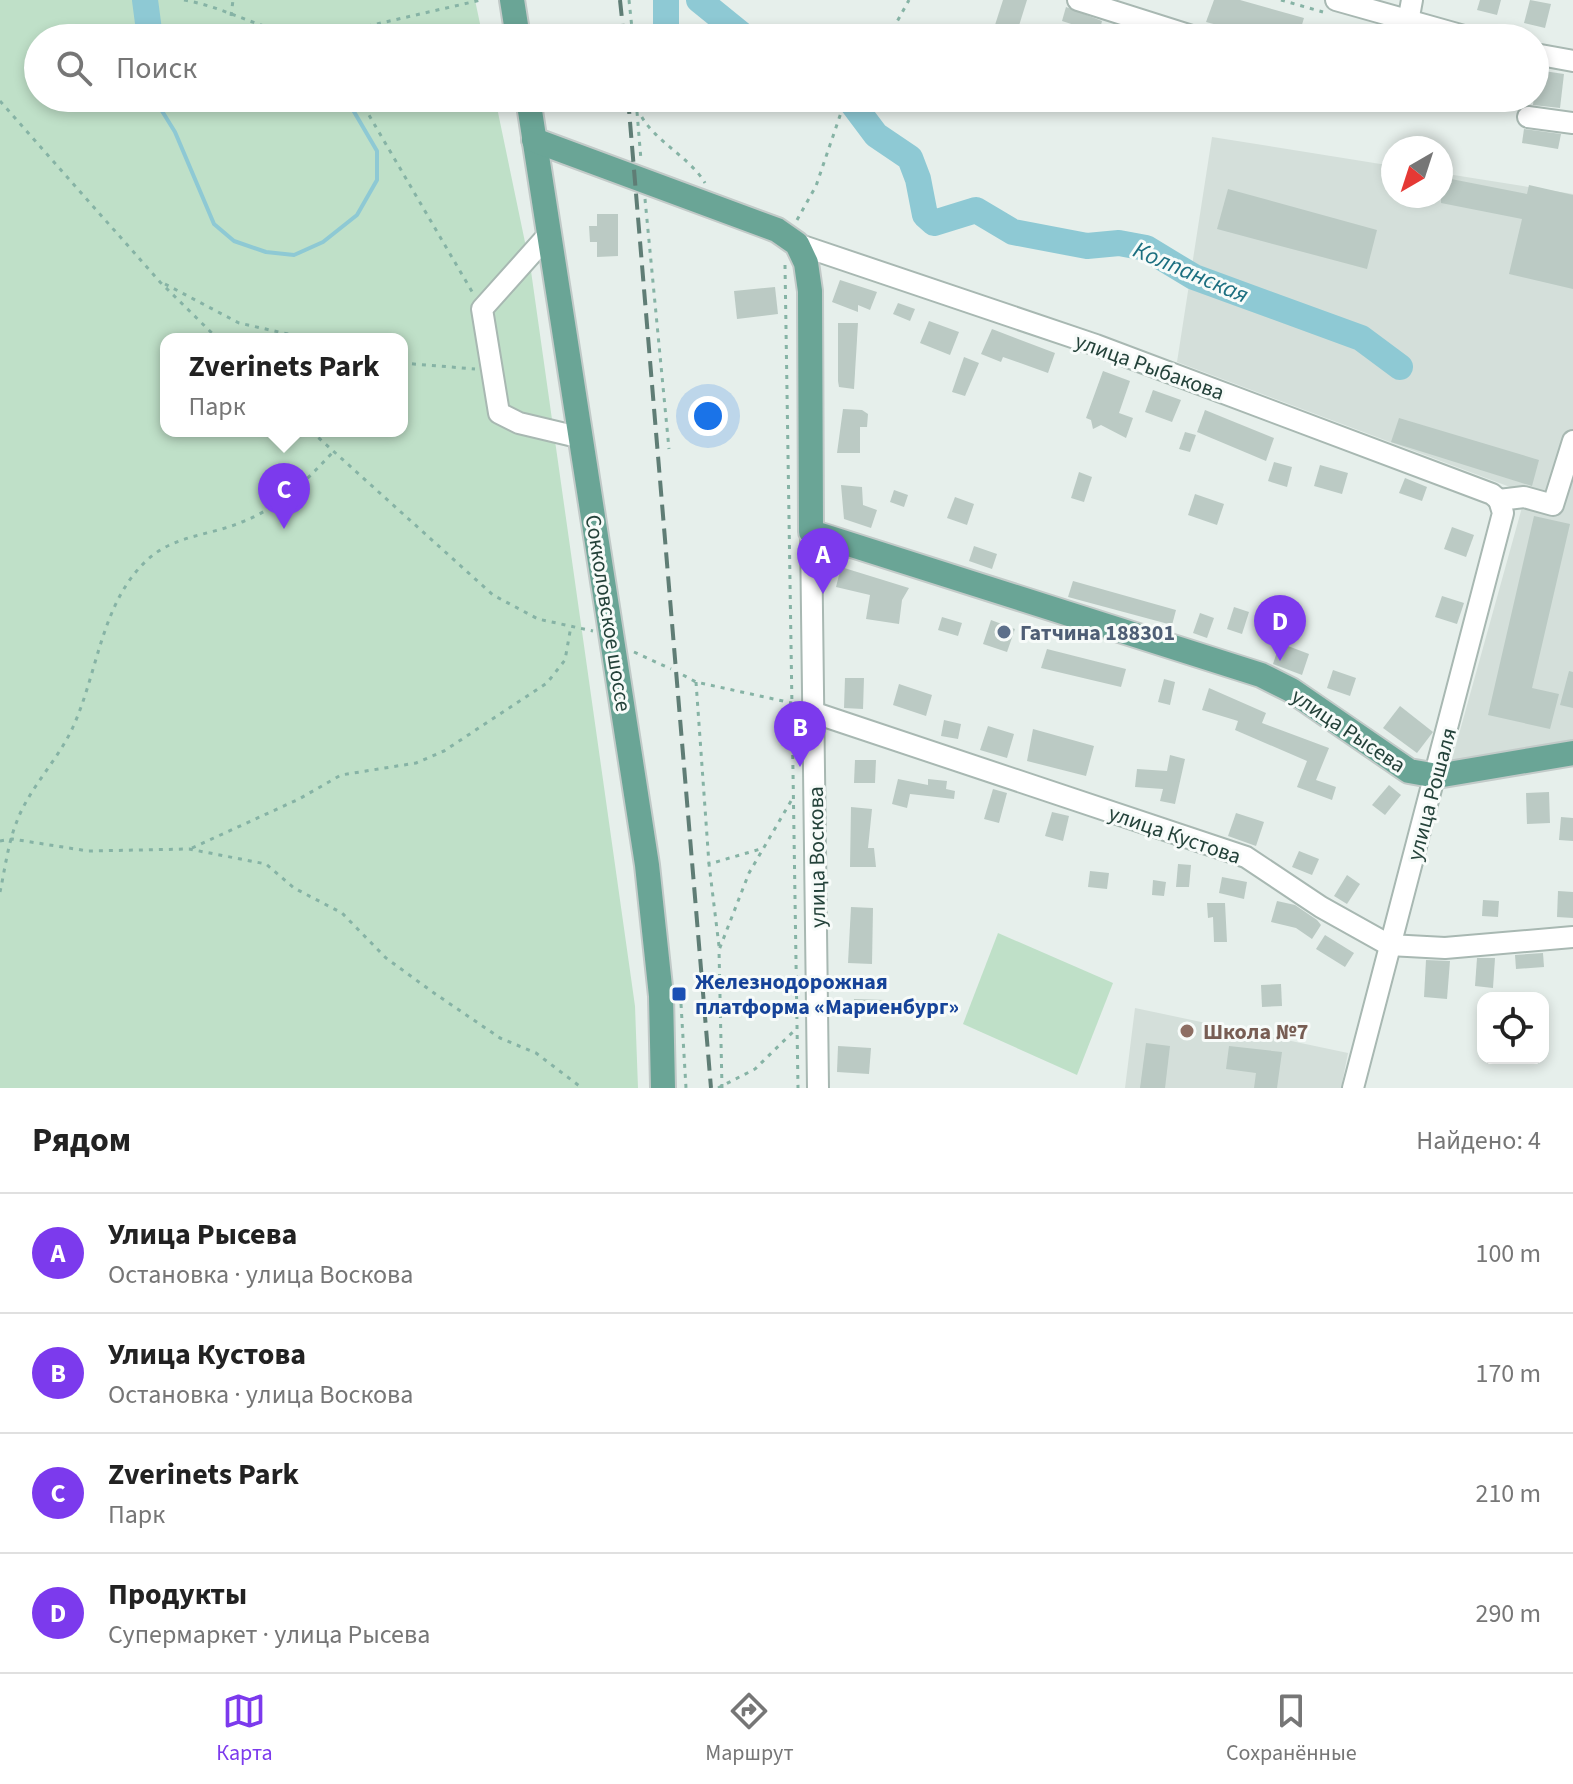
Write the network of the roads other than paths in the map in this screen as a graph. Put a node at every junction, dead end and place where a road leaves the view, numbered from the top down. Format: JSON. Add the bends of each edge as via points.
{"nodes":[{"id":1,"x":512,"y":0,"type":"edge"},
{"id":2,"x":1078,"y":0,"type":"edge"},
{"id":3,"x":1336,"y":0,"type":"edge"},
{"id":4,"x":1412,"y":0,"type":"edge"},
{"id":5,"x":1408,"y":22,"type":"junction"},
{"id":6,"x":516,"y":24,"type":"edge"},
{"id":7,"x":1154,"y":24,"type":"edge"},
{"id":8,"x":1416,"y":24,"type":"edge"},
{"id":9,"x":1549,"y":57,"type":"edge"},
{"id":10,"x":1573,"y":61,"type":"edge"},
{"id":11,"x":530,"y":112,"type":"edge"},
{"id":12,"x":1528,"y":117,"type":"dead end"},
{"id":13,"x":1573,"y":123,"type":"edge"},
{"id":14,"x":534,"y":140,"type":"junction"},
{"id":15,"x":550,"y":233,"type":"junction"},
{"id":16,"x":804,"y":250,"type":"junction"},
{"id":17,"x":582,"y":438,"type":"junction"},
{"id":18,"x":1573,"y":441,"type":"edge"},
{"id":19,"x":1499,"y":500,"type":"junction"},
{"id":20,"x":811,"y":532,"type":"junction"},
{"id":21,"x":815,"y":713,"type":"junction"},
{"id":22,"x":1573,"y":753,"type":"edge"},
{"id":23,"x":1437,"y":776,"type":"junction"},
{"id":24,"x":1573,"y":937,"type":"edge"},
{"id":25,"x":1389,"y":945,"type":"junction"},
{"id":26,"x":663,"y":1088,"type":"edge"},
{"id":27,"x":818,"y":1088,"type":"edge"},
{"id":28,"x":1353,"y":1088,"type":"edge"}],
"edges":[{"from":1,"to":6,"type":"main road"},
{"from":2,"to":7,"type":"street"},
{"from":3,"to":5,"type":"street"},
{"from":4,"to":5,"type":"street"},
{"from":5,"to":8,"type":"street"},
{"from":9,"to":10,"type":"street"},
{"from":11,"to":14,"type":"main road","name":"Сокколовское шоссе"},
{"from":12,"to":13,"type":"street"},
{"from":14,"to":15,"type":"main road","name":"Сокколовское шоссе"},
{"from":14,"to":16,"type":"main road","via":[[758,221]]},
{"from":15,"to":17,"type":"main road","name":"Сокколовское шоссе"},
{"from":15,"to":17,"type":"street","via":[[482,309],[491,369],[499,413]]},
{"from":16,"to":19,"type":"street","name":"улица Рыбакова","via":[[1096,345]]},
{"from":16,"to":20,"type":"main road","name":"улица Воскова","via":[[810,291]]},
{"from":17,"to":26,"type":"main road","name":"Сокколовское шоссе","via":[[649,879],[661,996]]},
{"from":18,"to":19,"type":"street","via":[[1553,505],[1524,497]]},
{"from":19,"to":23,"type":"street","name":"улица Рошаля","via":[[1503,513]]},
{"from":20,"to":21,"type":"street","name":"улица Воскова"},
{"from":20,"to":23,"type":"main road","name":"улица Рысева","via":[[1261,675],[1409,771]]},
{"from":21,"to":25,"type":"street","name":"улица Кустова","via":[[1246,857]]},
{"from":21,"to":27,"type":"street","name":"улица Воскова"},
{"from":22,"to":23,"type":"main road","name":"улица Рысева"},
{"from":23,"to":25,"type":"street","name":"улица Рошаля"},
{"from":24,"to":25,"type":"street","name":"улица Кустова","via":[[1445,948]]},
{"from":25,"to":28,"type":"street","name":"улица Рошаля"}]}
